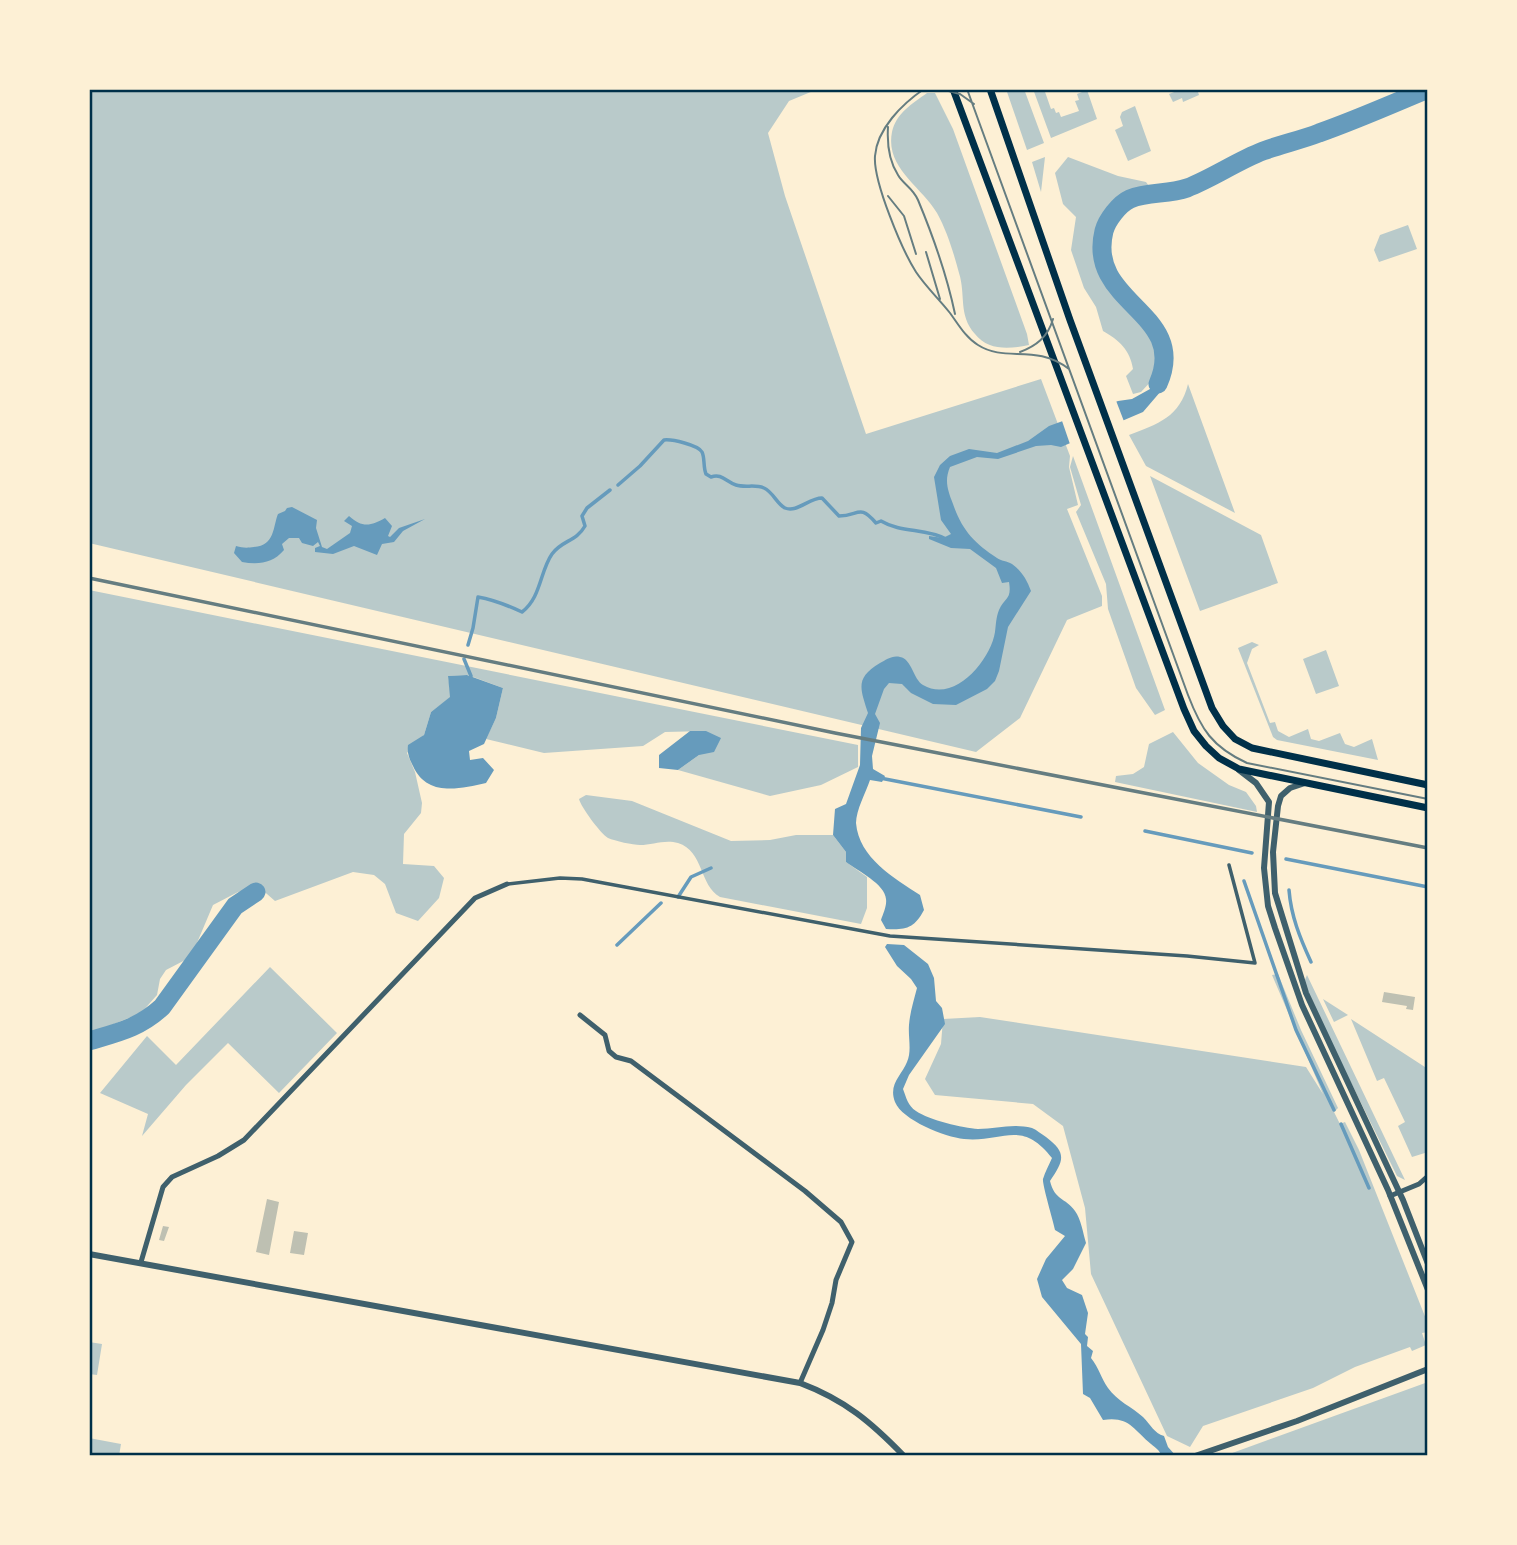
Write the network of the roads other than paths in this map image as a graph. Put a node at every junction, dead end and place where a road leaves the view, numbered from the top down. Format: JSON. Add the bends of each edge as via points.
{"nodes":[{"id":1,"x":953,"y":89,"type":"edge"},
{"id":2,"x":990,"y":89,"type":"edge"},
{"id":3,"x":1239,"y":769,"type":"junction"},
{"id":4,"x":1305,"y":783,"type":"junction"},
{"id":5,"x":1428,"y":785,"type":"edge"},
{"id":6,"x":1428,"y":808,"type":"edge"},
{"id":7,"x":1229,"y":865,"type":"dead end"},
{"id":8,"x":507,"y":884,"type":"joint"},
{"id":9,"x":580,"y":1015,"type":"dead end"},
{"id":10,"x":1428,"y":1176,"type":"edge"},
{"id":11,"x":1399,"y":1192,"type":"junction"},
{"id":12,"x":1390,"y":1196,"type":"junction"},
{"id":13,"x":89,"y":1254,"type":"edge"},
{"id":14,"x":141,"y":1262,"type":"junction"},
{"id":15,"x":1428,"y":1264,"type":"edge"},
{"id":16,"x":1428,"y":1290,"type":"edge"},
{"id":17,"x":1428,"y":1369,"type":"edge"},
{"id":18,"x":800,"y":1383,"type":"junction"},
{"id":19,"x":904,"y":1456,"type":"edge"},
{"id":20,"x":1195,"y":1456,"type":"edge"}],
"edges":[{"from":1,"to":3,"type":"main road","via":[[1184,709],[1206,746]]},
{"from":2,"to":5,"type":"main road","via":[[1096,393],[1212,708],[1223,726],[1252,748]]},
{"from":3,"to":4,"type":"main road"},
{"from":3,"to":12,"type":"street","via":[[1269,802],[1264,868],[1268,906],[1302,1005]]},
{"from":4,"to":6,"type":"main road"},
{"from":4,"to":11,"type":"street","via":[[1290,788],[1278,806],[1272,869],[1275,893],[1306,993]]},
{"from":7,"to":8,"type":"street","via":[[1255,963],[891,936],[582,879]]},
{"from":8,"to":14,"type":"street","via":[[475,898],[244,1140],[163,1186]]},
{"from":9,"to":18,"type":"street","via":[[606,1035],[608,1051],[631,1061],[841,1222],[852,1242]]},
{"from":10,"to":11,"type":"street"},
{"from":11,"to":12,"type":"street"},
{"from":11,"to":15,"type":"street"},
{"from":12,"to":16,"type":"street"},
{"from":13,"to":14,"type":"street"},
{"from":14,"to":18,"type":"street"},
{"from":17,"to":20,"type":"street"},
{"from":18,"to":19,"type":"street","via":[[845,1403]]}]}
